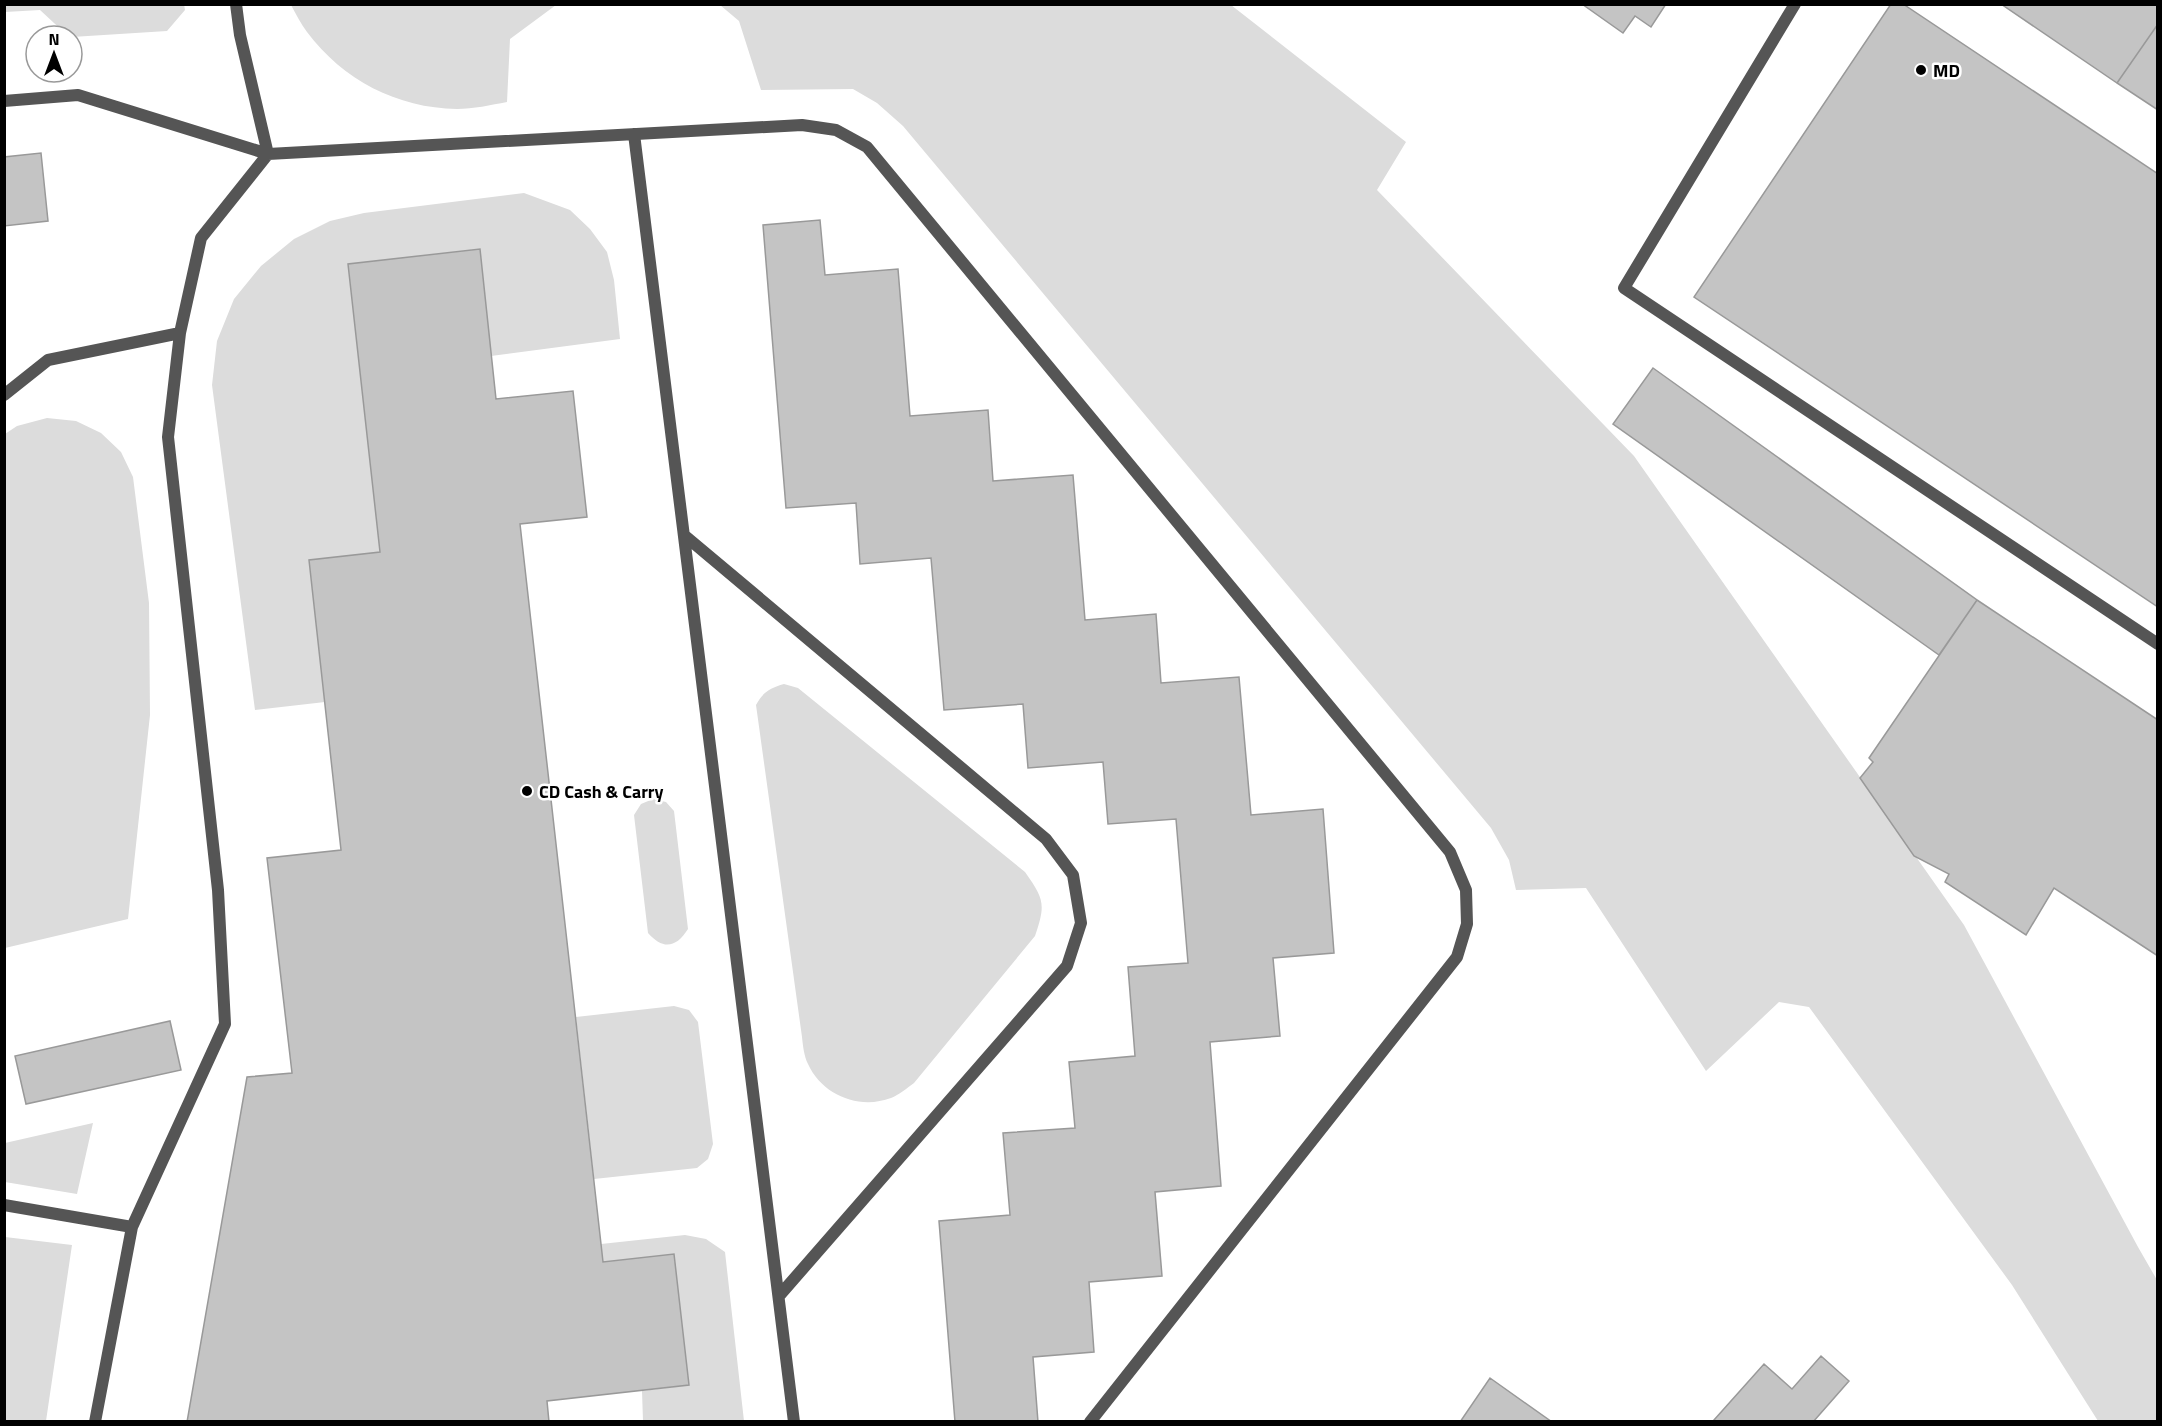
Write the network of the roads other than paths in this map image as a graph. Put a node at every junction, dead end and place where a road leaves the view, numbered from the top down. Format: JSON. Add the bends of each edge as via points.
{"nodes":[{"id":1,"x":236,"y":4,"type":"edge"},
{"id":2,"x":1795,"y":4,"type":"edge"},
{"id":3,"x":4,"y":101,"type":"edge"},
{"id":4,"x":633,"y":134,"type":"junction"},
{"id":5,"x":268,"y":154,"type":"junction"},
{"id":6,"x":180,"y":333,"type":"junction"},
{"id":7,"x":4,"y":395,"type":"edge"},
{"id":8,"x":684,"y":535,"type":"junction"},
{"id":9,"x":2157,"y":644,"type":"edge"},
{"id":10,"x":4,"y":1205,"type":"edge"},
{"id":11,"x":132,"y":1227,"type":"junction"},
{"id":12,"x":779,"y":1296,"type":"junction"},
{"id":13,"x":94,"y":1422,"type":"edge"},
{"id":14,"x":794,"y":1422,"type":"edge"},
{"id":15,"x":1090,"y":1422,"type":"edge"}],
"edges":[{"from":1,"to":5,"type":"lane"},
{"from":2,"to":9,"type":"lane","via":[[1624,288]]},
{"from":3,"to":5,"type":"lane","via":[[78,95]]},
{"from":4,"to":5,"type":"lane"},
{"from":4,"to":8,"type":"lane"},
{"from":4,"to":15,"type":"lane","via":[[802,125],[836,130],[867,147],[1450,852],[1466,890],[1467,924],[1457,957]]},
{"from":5,"to":6,"type":"lane","via":[[201,238]]},
{"from":6,"to":7,"type":"lane","via":[[48,360]]},
{"from":6,"to":11,"type":"lane","via":[[168,437],[218,890],[225,1024]]},
{"from":8,"to":12,"type":"lane"},
{"from":8,"to":12,"type":"lane","via":[[1046,838],[1073,875],[1081,923],[1067,966]]},
{"from":10,"to":11,"type":"lane"},
{"from":11,"to":13,"type":"lane"},
{"from":12,"to":14,"type":"lane"}]}
